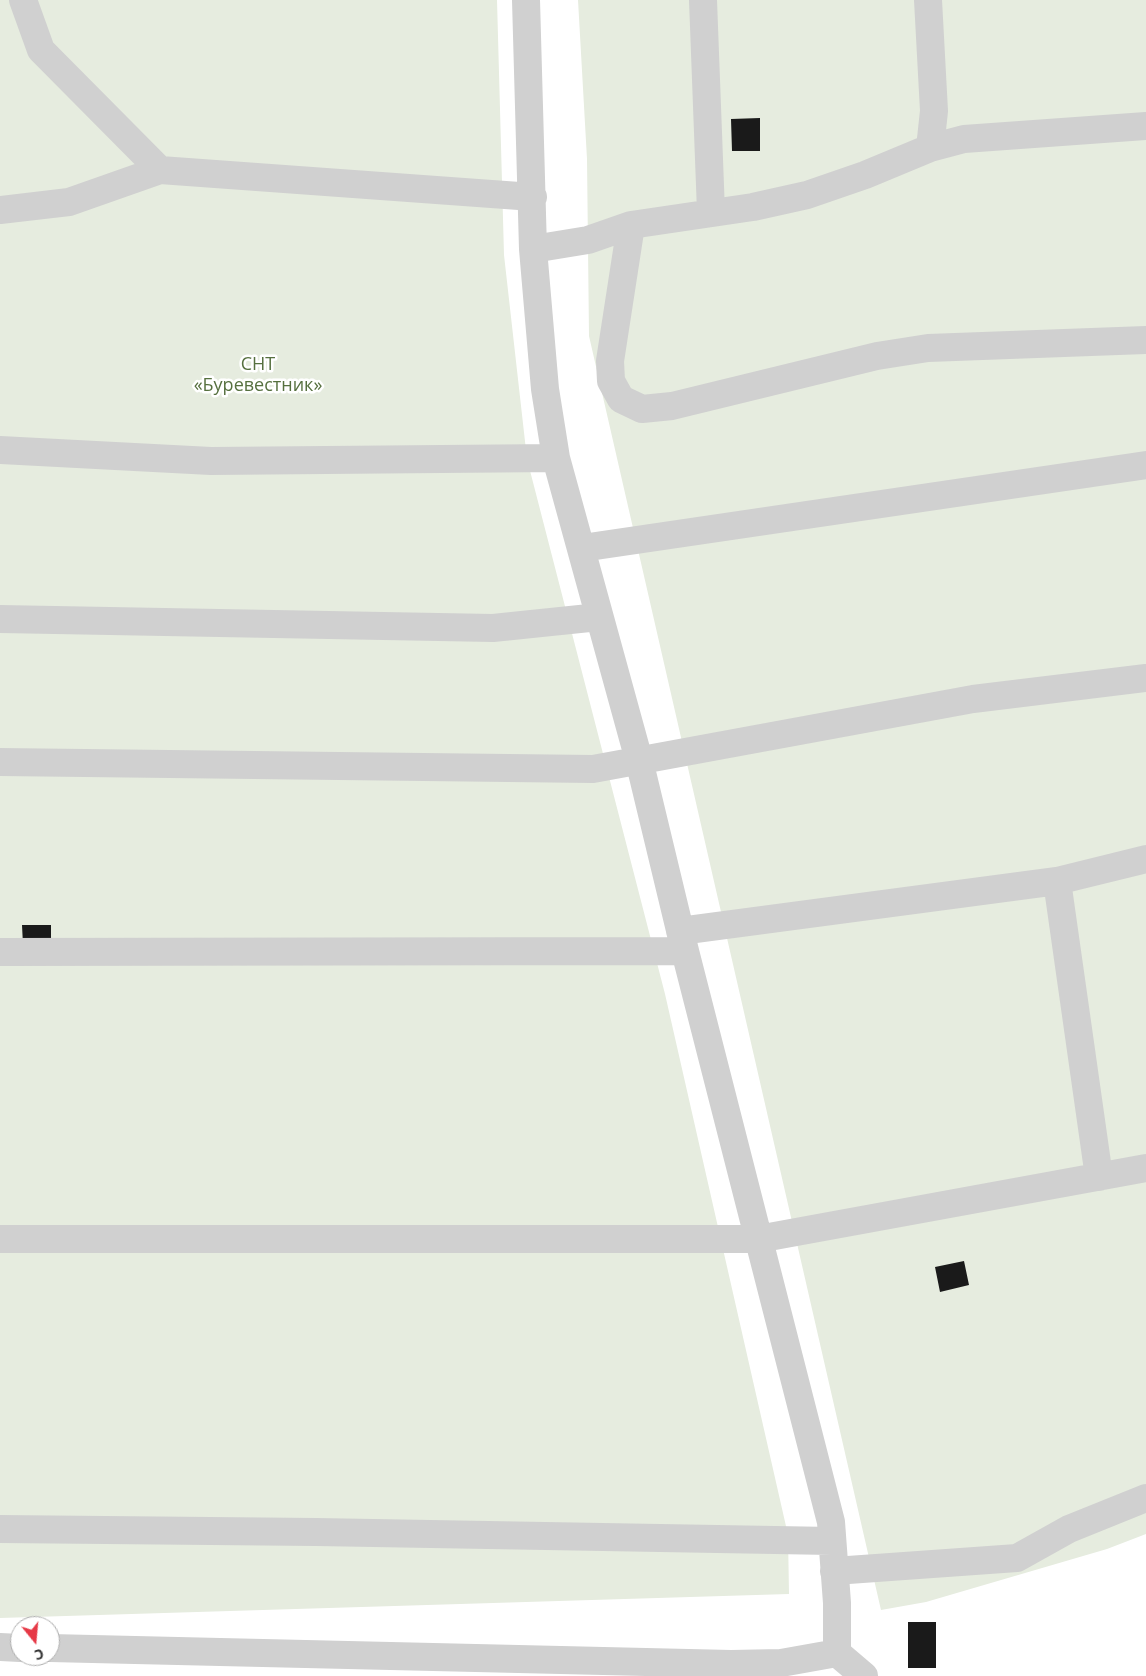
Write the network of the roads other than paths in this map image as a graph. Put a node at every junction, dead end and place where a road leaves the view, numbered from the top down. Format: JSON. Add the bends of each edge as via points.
{"nodes":[{"id":1,"x":23,"y":0,"type":"edge"},
{"id":2,"x":526,"y":0,"type":"edge"},
{"id":3,"x":703,"y":0,"type":"edge"},
{"id":4,"x":928,"y":0,"type":"edge"},
{"id":5,"x":1146,"y":126,"type":"edge"},
{"id":6,"x":930,"y":148,"type":"junction"},
{"id":7,"x":160,"y":170,"type":"junction"},
{"id":8,"x":533,"y":196,"type":"junction"},
{"id":9,"x":0,"y":210,"type":"edge"},
{"id":10,"x":712,"y":212,"type":"junction"},
{"id":11,"x":631,"y":225,"type":"junction"},
{"id":12,"x":533,"y":249,"type":"junction"},
{"id":13,"x":1146,"y":340,"type":"edge"},
{"id":14,"x":0,"y":450,"type":"edge"},
{"id":15,"x":556,"y":458,"type":"junction"},
{"id":16,"x":1146,"y":465,"type":"edge"},
{"id":17,"x":582,"y":548,"type":"junction"},
{"id":18,"x":600,"y":617,"type":"junction"},
{"id":19,"x":0,"y":619,"type":"edge"},
{"id":20,"x":1146,"y":678,"type":"edge"},
{"id":21,"x":639,"y":760,"type":"junction"},
{"id":22,"x":0,"y":762,"type":"edge"},
{"id":23,"x":1146,"y":858,"type":"edge"},
{"id":24,"x":1057,"y":881,"type":"junction"},
{"id":25,"x":682,"y":941,"type":"junction"},
{"id":26,"x":0,"y":952,"type":"edge"},
{"id":27,"x":1146,"y":1168,"type":"edge"},
{"id":28,"x":1099,"y":1177,"type":"junction"},
{"id":29,"x":0,"y":1239,"type":"edge"},
{"id":30,"x":758,"y":1239,"type":"junction"},
{"id":31,"x":1146,"y":1498,"type":"edge"},
{"id":32,"x":0,"y":1529,"type":"edge"},
{"id":33,"x":832,"y":1542,"type":"junction"},
{"id":34,"x":834,"y":1571,"type":"junction"},
{"id":35,"x":60,"y":1648,"type":"edge"},
{"id":36,"x":837,"y":1653,"type":"junction"},
{"id":37,"x":864,"y":1676,"type":"edge"}],
"edges":[{"from":1,"to":7,"type":"street","via":[[41,50]]},
{"from":2,"to":8,"type":"street"},
{"from":3,"to":10,"type":"street"},
{"from":4,"to":6,"type":"street","via":[[934,110]]},
{"from":5,"to":6,"type":"street","via":[[964,139]]},
{"from":6,"to":10,"type":"street","via":[[807,195]]},
{"from":7,"to":8,"type":"street"},
{"from":7,"to":9,"type":"street","via":[[69,202]]},
{"from":8,"to":12,"type":"street"},
{"from":10,"to":11,"type":"street"},
{"from":11,"to":12,"type":"street","via":[[588,240]]},
{"from":11,"to":13,"type":"street","via":[[610,361],[611,381],[621,399],[642,409],[672,406],[877,356],[928,348]]},
{"from":12,"to":15,"type":"street","via":[[545,389]]},
{"from":14,"to":15,"type":"street","via":[[211,461]]},
{"from":15,"to":17,"type":"street"},
{"from":16,"to":17,"type":"street"},
{"from":17,"to":18,"type":"street"},
{"from":18,"to":19,"type":"street","via":[[492,628]]},
{"from":18,"to":21,"type":"street"},
{"from":20,"to":21,"type":"street","via":[[973,699]]},
{"from":21,"to":22,"type":"street","via":[[593,769]]},
{"from":21,"to":25,"type":"street"},
{"from":23,"to":24,"type":"street"},
{"from":24,"to":25,"type":"street"},
{"from":24,"to":28,"type":"street"},
{"from":25,"to":26,"type":"street"},
{"from":25,"to":30,"type":"street"},
{"from":27,"to":28,"type":"street"},
{"from":28,"to":30,"type":"street"},
{"from":29,"to":30,"type":"street"},
{"from":30,"to":33,"type":"street","via":[[831,1522]]},
{"from":31,"to":34,"type":"street","via":[[1069,1529],[1016,1558]]},
{"from":32,"to":33,"type":"street"},
{"from":33,"to":34,"type":"street"},
{"from":34,"to":36,"type":"street"},
{"from":35,"to":36,"type":"street","via":[[731,1664],[781,1663]]},
{"from":36,"to":37,"type":"street"}]}
